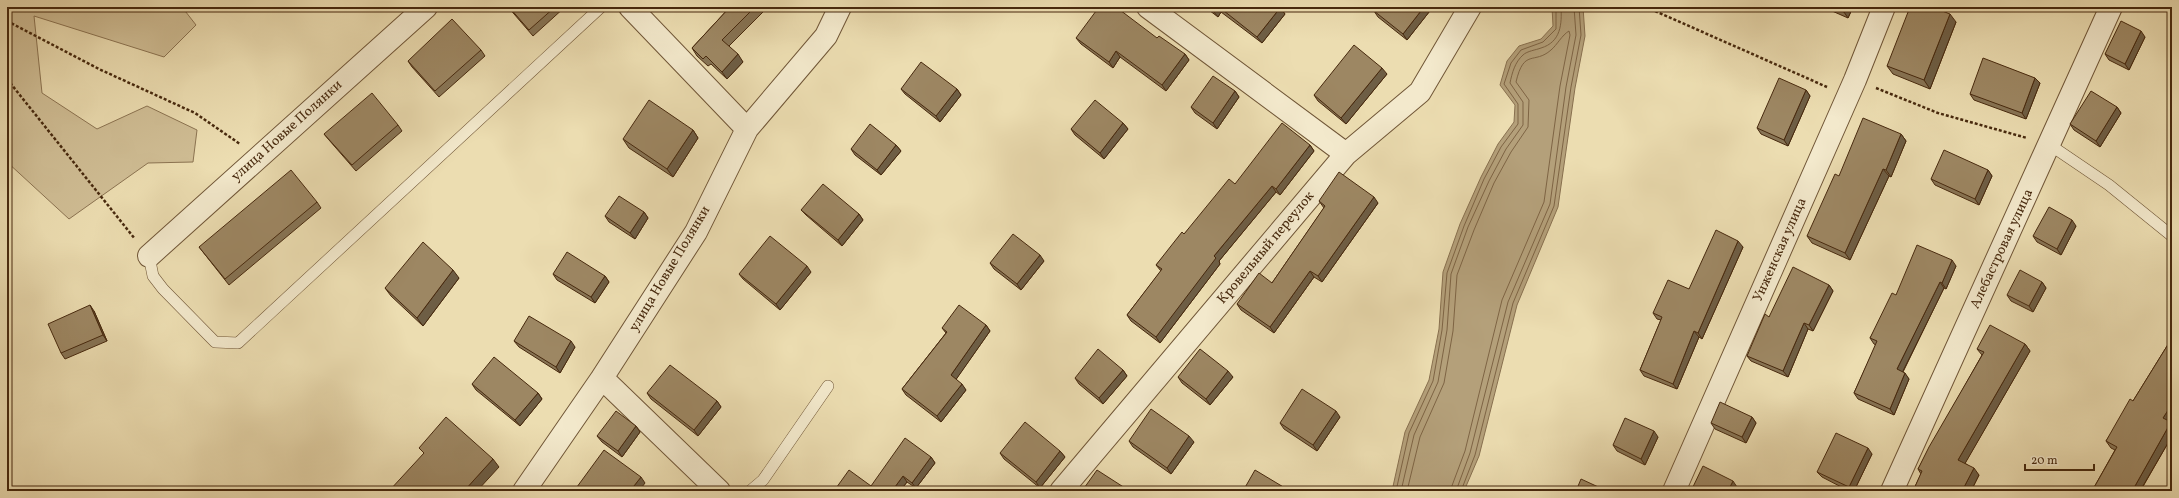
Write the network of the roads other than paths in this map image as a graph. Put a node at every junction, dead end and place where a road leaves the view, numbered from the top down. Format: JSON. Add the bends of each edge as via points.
{"nodes":[{"id":1,"x":426,"y":7,"type":"edge"},
{"id":2,"x":601,"y":7,"type":"edge"},
{"id":3,"x":630,"y":7,"type":"edge"},
{"id":4,"x":840,"y":7,"type":"edge"},
{"id":5,"x":1148,"y":7,"type":"edge"},
{"id":6,"x":1470,"y":7,"type":"edge"},
{"id":7,"x":1884,"y":7,"type":"edge"},
{"id":8,"x":2111,"y":7,"type":"edge"},
{"id":9,"x":747,"y":129,"type":"junction"},
{"id":10,"x":2050,"y":145,"type":"junction"},
{"id":11,"x":1346,"y":154,"type":"junction"},
{"id":12,"x":2172,"y":236,"type":"edge"},
{"id":13,"x":149,"y":256,"type":"joint"},
{"id":14,"x":602,"y":378,"type":"junction"},
{"id":15,"x":828,"y":386,"type":"dead end"},
{"id":16,"x":524,"y":491,"type":"edge"},
{"id":17,"x":719,"y":491,"type":"edge"},
{"id":18,"x":750,"y":491,"type":"edge"},
{"id":19,"x":1061,"y":491,"type":"edge"},
{"id":20,"x":1674,"y":491,"type":"edge"},
{"id":21,"x":1892,"y":491,"type":"edge"}],
"edges":[{"from":1,"to":13,"type":"street","name":"улица Новые Полянки"},
{"from":2,"to":13,"type":"lane","via":[[238,343],[215,342],[163,290],[153,276]]},
{"from":3,"to":9,"type":"street"},
{"from":4,"to":9,"type":"street","name":"улица Новые Полянки","via":[[826,36]]},
{"from":5,"to":11,"type":"street"},
{"from":6,"to":11,"type":"street","name":"Кровельный переулок","via":[[1420,92]]},
{"from":7,"to":20,"type":"street","name":"Унженская улица","via":[[1852,88]]},
{"from":8,"to":10,"type":"street","name":"Алебастровая улица"},
{"from":9,"to":14,"type":"street","name":"улица Новые Полянки","via":[[696,232]]},
{"from":10,"to":12,"type":"lane","via":[[2110,185]]},
{"from":10,"to":21,"type":"street","name":"Алебастровая улица"},
{"from":11,"to":19,"type":"street","name":"Кровельный переулок"},
{"from":14,"to":16,"type":"street","name":"улица Новые Полянки"},
{"from":14,"to":17,"type":"street"},
{"from":15,"to":18,"type":"lane","via":[[763,480]]}]}
